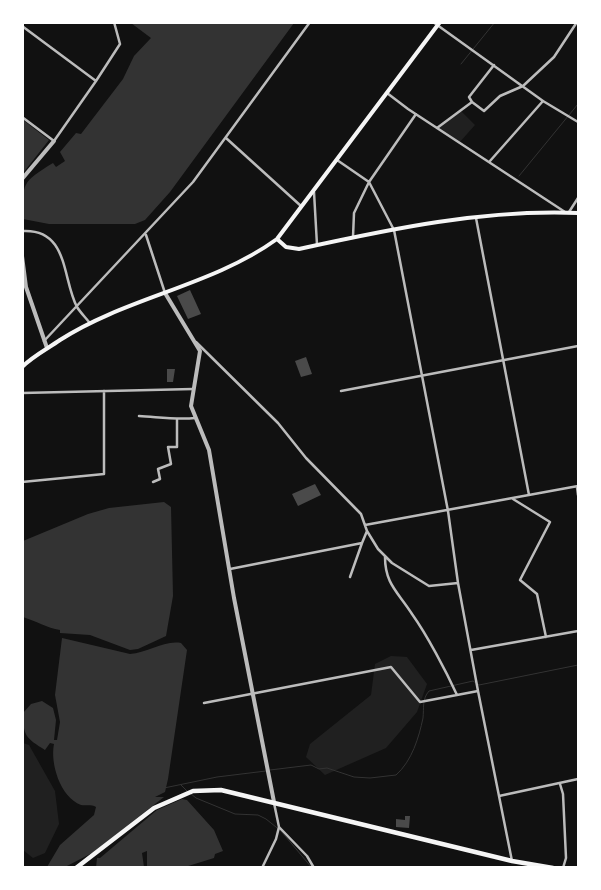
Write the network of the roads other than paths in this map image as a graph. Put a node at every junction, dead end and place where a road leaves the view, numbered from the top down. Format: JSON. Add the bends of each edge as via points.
{"nodes":[{"id":1,"x":114,"y":22,"type":"edge"},
{"id":2,"x":310,"y":22,"type":"edge"},
{"id":3,"x":433,"y":22,"type":"edge"},
{"id":4,"x":577,"y":22,"type":"edge"},
{"id":5,"x":439,"y":24,"type":"edge"},
{"id":6,"x":22,"y":26,"type":"edge"},
{"id":7,"x":494,"y":65,"type":"junction"},
{"id":8,"x":96,"y":81,"type":"junction"},
{"id":9,"x":523,"y":86,"type":"junction"},
{"id":10,"x":388,"y":93,"type":"junction"},
{"id":11,"x":543,"y":101,"type":"junction"},
{"id":12,"x":472,"y":102,"type":"junction"},
{"id":13,"x":416,"y":114,"type":"junction"},
{"id":14,"x":22,"y":117,"type":"edge"},
{"id":15,"x":578,"y":122,"type":"edge"},
{"id":16,"x":437,"y":128,"type":"junction"},
{"id":17,"x":226,"y":138,"type":"junction"},
{"id":18,"x":54,"y":141,"type":"junction"},
{"id":19,"x":337,"y":160,"type":"junction"},
{"id":20,"x":490,"y":161,"type":"junction"},
{"id":21,"x":22,"y":179,"type":"edge"},
{"id":22,"x":369,"y":182,"type":"junction"},
{"id":23,"x":314,"y":192,"type":"junction"},
{"id":24,"x":578,"y":198,"type":"edge"},
{"id":25,"x":303,"y":208,"type":"junction"},
{"id":26,"x":567,"y":212,"type":"junction"},
{"id":27,"x":578,"y":213,"type":"edge"},
{"id":28,"x":476,"y":218,"type":"junction"},
{"id":29,"x":394,"y":230,"type":"junction"},
{"id":30,"x":22,"y":231,"type":"edge"},
{"id":31,"x":145,"y":234,"type":"junction"},
{"id":32,"x":353,"y":238,"type":"junction"},
{"id":33,"x":277,"y":239,"type":"junction"},
{"id":34,"x":316,"y":245,"type":"junction"},
{"id":35,"x":22,"y":256,"type":"edge"},
{"id":36,"x":24,"y":285,"type":"edge"},
{"id":37,"x":165,"y":293,"type":"junction"},
{"id":38,"x":77,"y":308,"type":"junction"},
{"id":39,"x":89,"y":322,"type":"junction"},
{"id":40,"x":195,"y":340,"type":"junction"},
{"id":41,"x":44,"y":341,"type":"junction"},
{"id":42,"x":578,"y":346,"type":"edge"},
{"id":43,"x":47,"y":348,"type":"junction"},
{"id":44,"x":503,"y":360,"type":"junction"},
{"id":45,"x":22,"y":367,"type":"edge"},
{"id":46,"x":422,"y":375,"type":"junction"},
{"id":47,"x":195,"y":389,"type":"junction"},
{"id":48,"x":104,"y":391,"type":"junction"},
{"id":49,"x":341,"y":391,"type":"dead end"},
{"id":50,"x":22,"y":393,"type":"edge"},
{"id":51,"x":139,"y":416,"type":"dead end"},
{"id":52,"x":195,"y":418,"type":"junction"},
{"id":53,"x":176,"y":420,"type":"junction"},
{"id":54,"x":22,"y":482,"type":"edge"},
{"id":55,"x":153,"y":482,"type":"dead end"},
{"id":56,"x":578,"y":486,"type":"edge"},
{"id":57,"x":529,"y":495,"type":"junction"},
{"id":58,"x":578,"y":495,"type":"edge"},
{"id":59,"x":512,"y":498,"type":"junction"},
{"id":60,"x":448,"y":511,"type":"junction"},
{"id":61,"x":365,"y":525,"type":"junction"},
{"id":62,"x":367,"y":531,"type":"junction"},
{"id":63,"x":362,"y":543,"type":"junction"},
{"id":64,"x":385,"y":556,"type":"junction"},
{"id":65,"x":230,"y":569,"type":"junction"},
{"id":66,"x":350,"y":577,"type":"dead end"},
{"id":67,"x":458,"y":583,"type":"junction"},
{"id":68,"x":578,"y":631,"type":"edge"},
{"id":69,"x":546,"y":637,"type":"junction"},
{"id":70,"x":471,"y":650,"type":"junction"},
{"id":71,"x":478,"y":691,"type":"junction"},
{"id":72,"x":252,"y":693,"type":"junction"},
{"id":73,"x":457,"y":695,"type":"junction"},
{"id":74,"x":204,"y":703,"type":"dead end"},
{"id":75,"x":578,"y":779,"type":"edge"},
{"id":76,"x":560,"y":784,"type":"junction"},
{"id":77,"x":499,"y":796,"type":"junction"},
{"id":78,"x":274,"y":802,"type":"junction"},
{"id":79,"x":279,"y":827,"type":"junction"},
{"id":80,"x":512,"y":861,"type":"junction"},
{"id":81,"x":76,"y":868,"type":"edge"},
{"id":82,"x":262,"y":868,"type":"edge"},
{"id":83,"x":314,"y":868,"type":"edge"},
{"id":84,"x":553,"y":868,"type":"edge"},
{"id":85,"x":563,"y":868,"type":"edge"}],
"edges":[{"from":1,"to":8,"type":"street","via":[[120,44]]},
{"from":2,"to":17,"type":"street"},
{"from":3,"to":5,"type":"street"},
{"from":4,"to":9,"type":"street","via":[[554,57]]},
{"from":5,"to":7,"type":"street"},
{"from":5,"to":10,"type":"main road"},
{"from":6,"to":8,"type":"street"},
{"from":7,"to":9,"type":"street"},
{"from":7,"to":12,"type":"street","via":[[470,98]]},
{"from":8,"to":18,"type":"street"},
{"from":9,"to":11,"type":"street"},
{"from":9,"to":12,"type":"street","via":[[500,96],[488,110],[484,111]]},
{"from":10,"to":13,"type":"street"},
{"from":10,"to":19,"type":"main road"},
{"from":11,"to":15,"type":"street"},
{"from":11,"to":20,"type":"street"},
{"from":12,"to":16,"type":"street"},
{"from":13,"to":16,"type":"street"},
{"from":13,"to":22,"type":"street"},
{"from":14,"to":18,"type":"street"},
{"from":16,"to":20,"type":"street"},
{"from":17,"to":25,"type":"street"},
{"from":17,"to":31,"type":"street","via":[[193,182]]},
{"from":18,"to":21,"type":"street"},
{"from":19,"to":22,"type":"street"},
{"from":19,"to":23,"type":"main road"},
{"from":20,"to":26,"type":"street"},
{"from":22,"to":29,"type":"street"},
{"from":22,"to":32,"type":"street","via":[[354,213]]},
{"from":23,"to":25,"type":"main road"},
{"from":23,"to":34,"type":"street"},
{"from":24,"to":26,"type":"street"},
{"from":25,"to":33,"type":"main road"},
{"from":26,"to":27,"type":"main road"},
{"from":26,"to":28,"type":"main road","via":[[520,212]]},
{"from":28,"to":29,"type":"main road"},
{"from":28,"to":44,"type":"street"},
{"from":29,"to":32,"type":"main road"},
{"from":29,"to":46,"type":"street"},
{"from":30,"to":38,"type":"street","via":[[40,233],[60,252]]},
{"from":31,"to":37,"type":"street"},
{"from":31,"to":38,"type":"street","via":[[103,276]]},
{"from":32,"to":34,"type":"main road"},
{"from":33,"to":34,"type":"main road","via":[[292,249]]},
{"from":33,"to":37,"type":"main road","via":[[243,262]]},
{"from":35,"to":36,"type":"street"},
{"from":36,"to":41,"type":"street"},
{"from":37,"to":39,"type":"main road"},
{"from":37,"to":40,"type":"street"},
{"from":38,"to":39,"type":"street"},
{"from":38,"to":41,"type":"street"},
{"from":39,"to":43,"type":"main road"},
{"from":40,"to":47,"type":"street","via":[[200,351]]},
{"from":40,"to":61,"type":"street","via":[[278,422],[306,458],[361,514]]},
{"from":41,"to":43,"type":"street"},
{"from":42,"to":44,"type":"street"},
{"from":43,"to":45,"type":"main road"},
{"from":44,"to":46,"type":"street"},
{"from":44,"to":57,"type":"street"},
{"from":46,"to":49,"type":"street"},
{"from":46,"to":60,"type":"street"},
{"from":47,"to":48,"type":"street"},
{"from":47,"to":52,"type":"street","via":[[191,406]]},
{"from":48,"to":50,"type":"street"},
{"from":48,"to":54,"type":"street","via":[[104,474]]},
{"from":51,"to":53,"type":"street"},
{"from":52,"to":53,"type":"street"},
{"from":52,"to":65,"type":"street","via":[[209,450]]},
{"from":53,"to":55,"type":"street","via":[[177,446],[168,447],[171,464],[158,468],[160,479]]},
{"from":56,"to":57,"type":"street"},
{"from":56,"to":58,"type":"street"},
{"from":57,"to":59,"type":"street"},
{"from":59,"to":60,"type":"street"},
{"from":59,"to":69,"type":"street","via":[[550,522],[520,580],[537,594]]},
{"from":60,"to":61,"type":"street"},
{"from":60,"to":67,"type":"street"},
{"from":61,"to":62,"type":"street"},
{"from":62,"to":63,"type":"street"},
{"from":62,"to":64,"type":"street"},
{"from":63,"to":65,"type":"street"},
{"from":63,"to":66,"type":"street"},
{"from":64,"to":67,"type":"street","via":[[429,586]]},
{"from":64,"to":73,"type":"street","via":[[385,572],[395,593],[412,614]]},
{"from":65,"to":72,"type":"street"},
{"from":67,"to":70,"type":"street"},
{"from":68,"to":69,"type":"street"},
{"from":69,"to":70,"type":"street"},
{"from":70,"to":71,"type":"street"},
{"from":71,"to":73,"type":"street"},
{"from":71,"to":77,"type":"street"},
{"from":72,"to":73,"type":"street","via":[[391,667],[420,702]]},
{"from":72,"to":74,"type":"street"},
{"from":72,"to":78,"type":"street"},
{"from":75,"to":76,"type":"street"},
{"from":76,"to":77,"type":"street"},
{"from":76,"to":85,"type":"street","via":[[566,858]]},
{"from":77,"to":80,"type":"street"},
{"from":78,"to":79,"type":"street"},
{"from":78,"to":80,"type":"main road"},
{"from":78,"to":81,"type":"main road","via":[[221,790],[180,794],[154,808]]},
{"from":79,"to":82,"type":"street"},
{"from":79,"to":83,"type":"street"},
{"from":80,"to":84,"type":"main road"}]}
